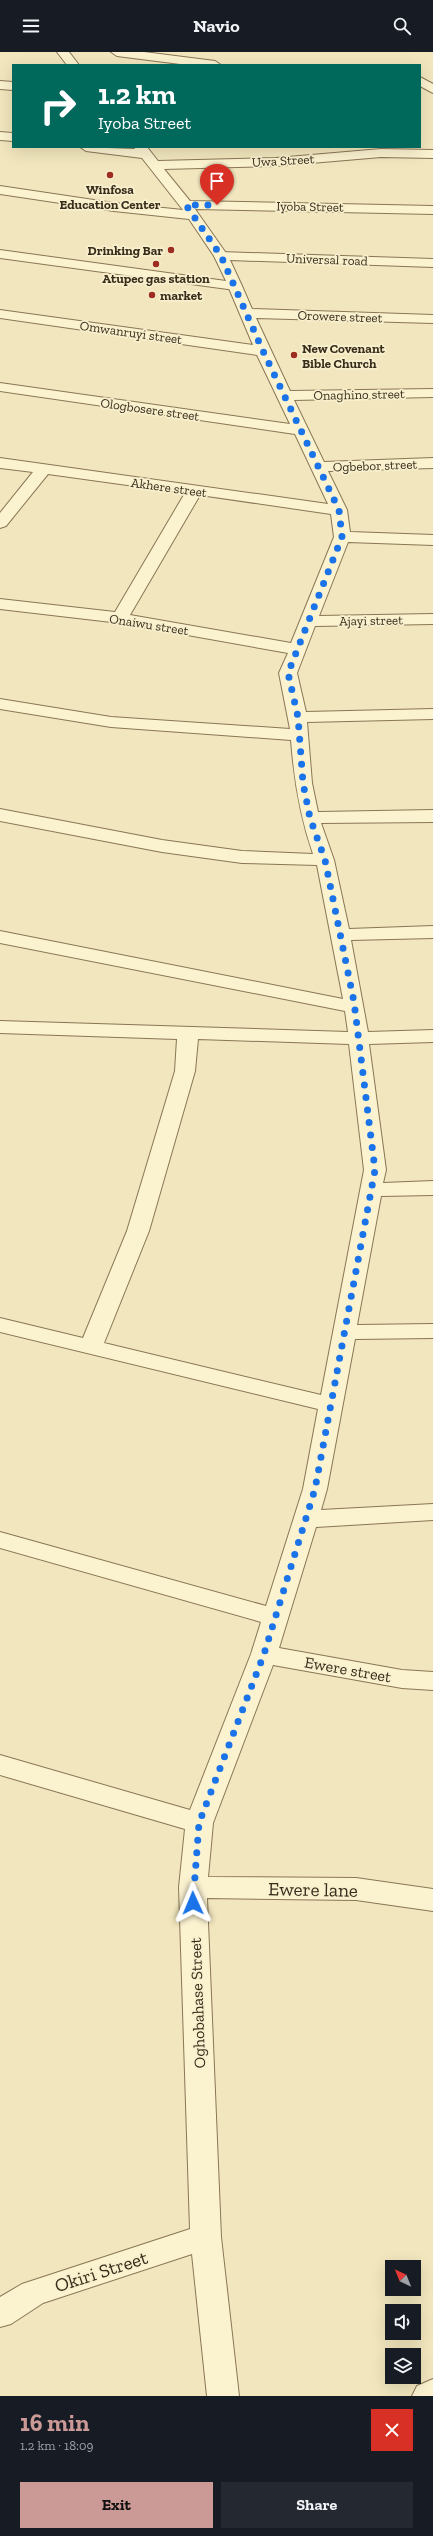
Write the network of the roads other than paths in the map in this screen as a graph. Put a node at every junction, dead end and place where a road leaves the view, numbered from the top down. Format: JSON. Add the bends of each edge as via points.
{"nodes":[{"id":1,"x":63,"y":52,"type":"edge"},
{"id":2,"x":116,"y":52,"type":"edge"},
{"id":3,"x":72,"y":64,"type":"edge"},
{"id":4,"x":197,"y":64,"type":"edge"},
{"id":5,"x":433,"y":77,"type":"edge"},
{"id":6,"x":421,"y":81,"type":"edge"},
{"id":7,"x":421,"y":82,"type":"edge"},
{"id":8,"x":0,"y":85,"type":"edge"},
{"id":9,"x":12,"y":86,"type":"edge"},
{"id":10,"x":433,"y":89,"type":"edge"},
{"id":11,"x":0,"y":136,"type":"edge"},
{"id":12,"x":12,"y":137,"type":"edge"},
{"id":13,"x":100,"y":148,"type":"edge"},
{"id":14,"x":142,"y":151,"type":"edge"},
{"id":15,"x":433,"y":154,"type":"edge"},
{"id":16,"x":156,"y":165,"type":"junction"},
{"id":17,"x":0,"y":190,"type":"edge"},
{"id":18,"x":189,"y":210,"type":"junction"},
{"id":19,"x":433,"y":210,"type":"edge"},
{"id":20,"x":0,"y":254,"type":"edge"},
{"id":21,"x":221,"y":256,"type":"junction"},
{"id":22,"x":433,"y":263,"type":"edge"},
{"id":23,"x":235,"y":286,"type":"junction"},
{"id":24,"x":248,"y":313,"type":"junction"},
{"id":25,"x":0,"y":314,"type":"edge"},
{"id":26,"x":433,"y":320,"type":"edge"},
{"id":27,"x":263,"y":351,"type":"junction"},
{"id":28,"x":0,"y":387,"type":"edge"},
{"id":29,"x":433,"y":393,"type":"edge"},
{"id":30,"x":286,"y":396,"type":"junction"},
{"id":31,"x":300,"y":430,"type":"junction"},
{"id":32,"x":0,"y":463,"type":"edge"},
{"id":33,"x":433,"y":463,"type":"edge"},
{"id":34,"x":317,"y":467,"type":"junction"},
{"id":35,"x":43,"y":470,"type":"junction"},
{"id":36,"x":194,"y":490,"type":"junction"},
{"id":37,"x":339,"y":510,"type":"junction"},
{"id":38,"x":0,"y":523,"type":"edge"},
{"id":39,"x":342,"y":537,"type":"junction"},
{"id":40,"x":433,"y":540,"type":"edge"},
{"id":41,"x":0,"y":604,"type":"edge"},
{"id":42,"x":120,"y":618,"type":"junction"},
{"id":43,"x":433,"y":619,"type":"edge"},
{"id":44,"x":309,"y":621,"type":"junction"},
{"id":45,"x":296,"y":649,"type":"junction"},
{"id":46,"x":0,"y":704,"type":"edge"},
{"id":47,"x":433,"y":714,"type":"edge"},
{"id":48,"x":298,"y":726,"type":"junction"},
{"id":49,"x":0,"y":815,"type":"edge"},
{"id":50,"x":433,"y":816,"type":"edge"},
{"id":51,"x":310,"y":818,"type":"junction"},
{"id":52,"x":325,"y":860,"type":"junction"},
{"id":53,"x":433,"y":932,"type":"edge"},
{"id":54,"x":340,"y":935,"type":"junction"},
{"id":55,"x":0,"y":937,"type":"edge"},
{"id":56,"x":354,"y":1007,"type":"junction"},
{"id":57,"x":0,"y":1027,"type":"edge"},
{"id":58,"x":188,"y":1032,"type":"junction"},
{"id":59,"x":433,"y":1036,"type":"edge"},
{"id":60,"x":358,"y":1038,"type":"junction"},
{"id":61,"x":433,"y":1188,"type":"edge"},
{"id":62,"x":372,"y":1190,"type":"junction"},
{"id":63,"x":0,"y":1325,"type":"edge"},
{"id":64,"x":433,"y":1331,"type":"edge"},
{"id":65,"x":345,"y":1332,"type":"junction"},
{"id":66,"x":91,"y":1347,"type":"junction"},
{"id":67,"x":331,"y":1405,"type":"junction"},
{"id":68,"x":433,"y":1512,"type":"edge"},
{"id":69,"x":306,"y":1519,"type":"junction"},
{"id":70,"x":0,"y":1540,"type":"edge"},
{"id":71,"x":276,"y":1617,"type":"junction"},
{"id":72,"x":264,"y":1654,"type":"junction"},
{"id":73,"x":433,"y":1681,"type":"edge"},
{"id":74,"x":0,"y":1765,"type":"edge"},
{"id":75,"x":199,"y":1823,"type":"junction"},
{"id":76,"x":193,"y":1887,"type":"junction"},
{"id":77,"x":433,"y":1900,"type":"edge"},
{"id":78,"x":206,"y":2237,"type":"junction"},
{"id":79,"x":0,"y":2314,"type":"edge"},
{"id":80,"x":433,"y":2393,"type":"edge"},
{"id":81,"x":223,"y":2396,"type":"edge"},
{"id":82,"x":428,"y":2396,"type":"edge"}],
"edges":[{"from":1,"to":3,"type":"street"},
{"from":2,"to":4,"type":"street"},
{"from":5,"to":6,"type":"street"},
{"from":7,"to":10,"type":"street"},
{"from":8,"to":9,"type":"street"},
{"from":11,"to":12,"type":"street"},
{"from":13,"to":14,"type":"street"},
{"from":14,"to":16,"type":"street","name":"Oghobahase Street"},
{"from":15,"to":16,"type":"street","name":"Uwa Street","via":[[381,153],[276,162]]},
{"from":16,"to":18,"type":"street","name":"Oghobahase Street"},
{"from":17,"to":18,"type":"street","name":"Iyoba Street","via":[[114,207]]},
{"from":18,"to":19,"type":"street","name":"Iyoba Street"},
{"from":18,"to":21,"type":"street","name":"Oghobahase Street"},
{"from":20,"to":23,"type":"street"},
{"from":21,"to":22,"type":"street","name":"Universal road"},
{"from":21,"to":23,"type":"street","name":"Oghobahase Street"},
{"from":23,"to":24,"type":"street","name":"Oghobahase Street"},
{"from":24,"to":26,"type":"street","name":"Orowere street"},
{"from":24,"to":27,"type":"street","name":"Oghobahase Street"},
{"from":25,"to":27,"type":"street","name":"Omwanruyi street"},
{"from":27,"to":30,"type":"street","name":"Oghobahase Street"},
{"from":28,"to":31,"type":"street","name":"Ologbosere street"},
{"from":29,"to":30,"type":"street","name":"Onaghino street"},
{"from":30,"to":31,"type":"street","name":"Oghobahase Street"},
{"from":31,"to":34,"type":"street","name":"Oghobahase Street"},
{"from":32,"to":35,"type":"street","name":"Akhere street"},
{"from":33,"to":34,"type":"street","name":"Ogbebor street"},
{"from":34,"to":37,"type":"street","name":"Oghobahase Street"},
{"from":35,"to":36,"type":"street","name":"Akhere street"},
{"from":35,"to":38,"type":"street"},
{"from":36,"to":37,"type":"street","name":"Akhere street"},
{"from":36,"to":42,"type":"street"},
{"from":37,"to":39,"type":"street","name":"Oghobahase Street"},
{"from":39,"to":40,"type":"street"},
{"from":39,"to":44,"type":"street","name":"Oghobahase Street"},
{"from":41,"to":42,"type":"street","name":"Onaiwu street"},
{"from":42,"to":45,"type":"street","name":"Onaiwu street"},
{"from":43,"to":44,"type":"street","name":"Ajayi street"},
{"from":44,"to":45,"type":"street","name":"Oghobahase Street"},
{"from":45,"to":48,"type":"street","name":"Oghobahase Street","via":[[288,673]]},
{"from":46,"to":48,"type":"street","via":[[111,722]]},
{"from":47,"to":48,"type":"street"},
{"from":48,"to":51,"type":"street","name":"Oghobahase Street"},
{"from":49,"to":52,"type":"street","via":[[162,846],[242,857]]},
{"from":50,"to":51,"type":"street"},
{"from":51,"to":52,"type":"street","name":"Oghobahase Street"},
{"from":52,"to":54,"type":"street","name":"Oghobahase Street"},
{"from":53,"to":54,"type":"street"},
{"from":54,"to":56,"type":"street","name":"Oghobahase Street"},
{"from":55,"to":56,"type":"street"},
{"from":56,"to":60,"type":"street","name":"Oghobahase Street"},
{"from":57,"to":58,"type":"street"},
{"from":58,"to":60,"type":"street"},
{"from":58,"to":66,"type":"street","via":[[185,1071],[138,1231]]},
{"from":59,"to":60,"type":"street"},
{"from":60,"to":62,"type":"street","name":"Oghobahase Street","via":[[375,1170]]},
{"from":61,"to":62,"type":"street"},
{"from":62,"to":65,"type":"street","name":"Oghobahase Street"},
{"from":63,"to":66,"type":"street"},
{"from":64,"to":65,"type":"street"},
{"from":65,"to":67,"type":"street","name":"Oghobahase Street"},
{"from":66,"to":67,"type":"street"},
{"from":67,"to":69,"type":"street","name":"Oghobahase Street","via":[[315,1489]]},
{"from":68,"to":69,"type":"street"},
{"from":69,"to":71,"type":"street","name":"Oghobahase Street"},
{"from":70,"to":71,"type":"street"},
{"from":71,"to":72,"type":"street","name":"Oghobahase Street"},
{"from":72,"to":73,"type":"street","name":"Ewere street"},
{"from":72,"to":75,"type":"street","name":"Oghobahase Street"},
{"from":74,"to":75,"type":"street"},
{"from":75,"to":76,"type":"street","name":"Oghobahase Street"},
{"from":76,"to":77,"type":"street","name":"Ewere lane","via":[[356,1889]]},
{"from":76,"to":78,"type":"street","name":"Oghobahase Street"},
{"from":78,"to":79,"type":"street","name":"Okiri Street","via":[[33,2293]]},
{"from":78,"to":81,"type":"street","name":"Oghobahase Street"},
{"from":80,"to":82,"type":"street"}]}
